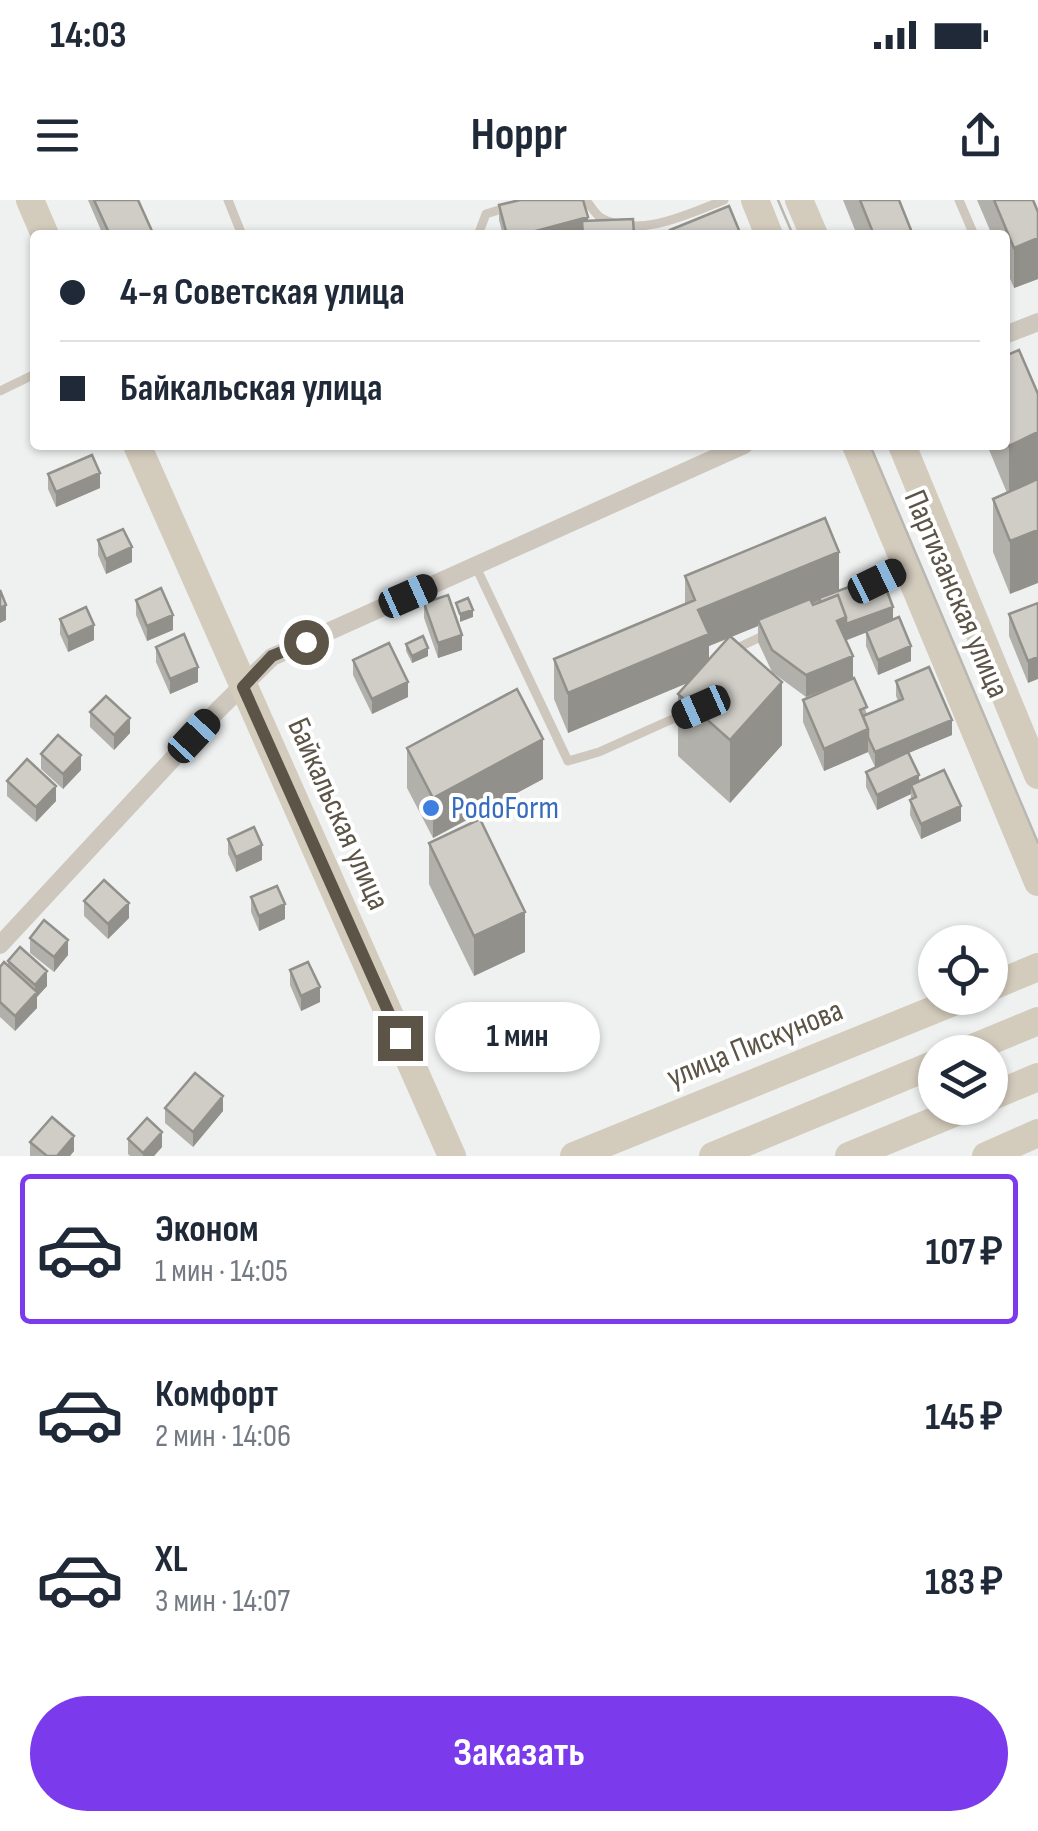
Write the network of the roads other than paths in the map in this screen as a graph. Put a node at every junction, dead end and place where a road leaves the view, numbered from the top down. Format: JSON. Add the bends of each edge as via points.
{"nodes":[{"id":1,"x":30,"y":200,"type":"edge"},
{"id":2,"x":228,"y":200,"type":"edge"},
{"id":3,"x":530,"y":200,"type":"edge"},
{"id":4,"x":586,"y":200,"type":"edge"},
{"id":5,"x":724,"y":200,"type":"edge"},
{"id":6,"x":755,"y":200,"type":"edge"},
{"id":7,"x":799,"y":200,"type":"edge"},
{"id":8,"x":959,"y":200,"type":"edge"},
{"id":9,"x":43,"y":230,"type":"edge"},
{"id":10,"x":240,"y":230,"type":"edge"},
{"id":11,"x":480,"y":230,"type":"edge"},
{"id":12,"x":768,"y":230,"type":"edge"},
{"id":13,"x":812,"y":230,"type":"edge"},
{"id":14,"x":972,"y":230,"type":"edge"},
{"id":15,"x":1038,"y":322,"type":"edge"},
{"id":16,"x":1010,"y":333,"type":"edge"},
{"id":17,"x":30,"y":376,"type":"edge"},
{"id":18,"x":0,"y":391,"type":"edge"},
{"id":19,"x":139,"y":450,"type":"edge"},
{"id":20,"x":733,"y":450,"type":"edge"},
{"id":21,"x":858,"y":450,"type":"edge"},
{"id":22,"x":904,"y":450,"type":"edge"},
{"id":23,"x":476,"y":566,"type":"junction"},
{"id":24,"x":906,"y":567,"type":"junction"},
{"id":25,"x":862,"y":588,"type":"edge"},
{"id":26,"x":775,"y":630,"type":"edge"},
{"id":27,"x":721,"y":656,"type":"edge"},
{"id":28,"x":243,"y":687,"type":"junction"},
{"id":29,"x":701,"y":707,"type":"edge"},
{"id":30,"x":1038,"y":775,"type":"edge"},
{"id":31,"x":1038,"y":882,"type":"edge"},
{"id":32,"x":0,"y":945,"type":"edge"},
{"id":33,"x":1038,"y":967,"type":"edge"},
{"id":34,"x":1008,"y":979,"type":"edge"},
{"id":35,"x":921,"y":1015,"type":"edge"},
{"id":36,"x":1038,"y":1021,"type":"edge"},
{"id":37,"x":1004,"y":1035,"type":"edge"},
{"id":38,"x":918,"y":1071,"type":"edge"},
{"id":39,"x":1038,"y":1078,"type":"edge"},
{"id":40,"x":1008,"y":1090,"type":"edge"},
{"id":41,"x":924,"y":1125,"type":"edge"},
{"id":42,"x":1038,"y":1133,"type":"edge"},
{"id":43,"x":452,"y":1156,"type":"edge"},
{"id":44,"x":574,"y":1156,"type":"edge"},
{"id":45,"x":713,"y":1156,"type":"edge"},
{"id":46,"x":848,"y":1156,"type":"edge"},
{"id":47,"x":986,"y":1156,"type":"edge"}],
"edges":[{"from":1,"to":9,"type":"street"},
{"from":2,"to":10,"type":"lane"},
{"from":3,"to":11,"type":"lane","via":[[486,214]]},
{"from":4,"to":5,"type":"lane","via":[[600,218],[630,226],[665,223]]},
{"from":6,"to":12,"type":"street"},
{"from":7,"to":13,"type":"street"},
{"from":8,"to":14,"type":"lane"},
{"from":15,"to":16,"type":"street"},
{"from":17,"to":18,"type":"lane"},
{"from":19,"to":28,"type":"street","name":"Байкальская улица"},
{"from":20,"to":23,"type":"street"},
{"from":21,"to":24,"type":"street","name":"Партизанская улица"},
{"from":22,"to":30,"type":"street","name":"Партизанская улица"},
{"from":23,"to":28,"type":"street","via":[[272,656]]},
{"from":23,"to":29,"type":"lane","via":[[568,761]]},
{"from":24,"to":25,"type":"lane"},
{"from":24,"to":31,"type":"street","name":"Партизанская улица"},
{"from":26,"to":27,"type":"lane"},
{"from":28,"to":32,"type":"street"},
{"from":28,"to":43,"type":"street","name":"Байкальская улица"},
{"from":33,"to":34,"type":"street"},
{"from":35,"to":44,"type":"street","name":"улица Пискунова"},
{"from":36,"to":37,"type":"street"},
{"from":38,"to":45,"type":"street"},
{"from":39,"to":40,"type":"street"},
{"from":41,"to":46,"type":"street"},
{"from":42,"to":47,"type":"street"}]}
